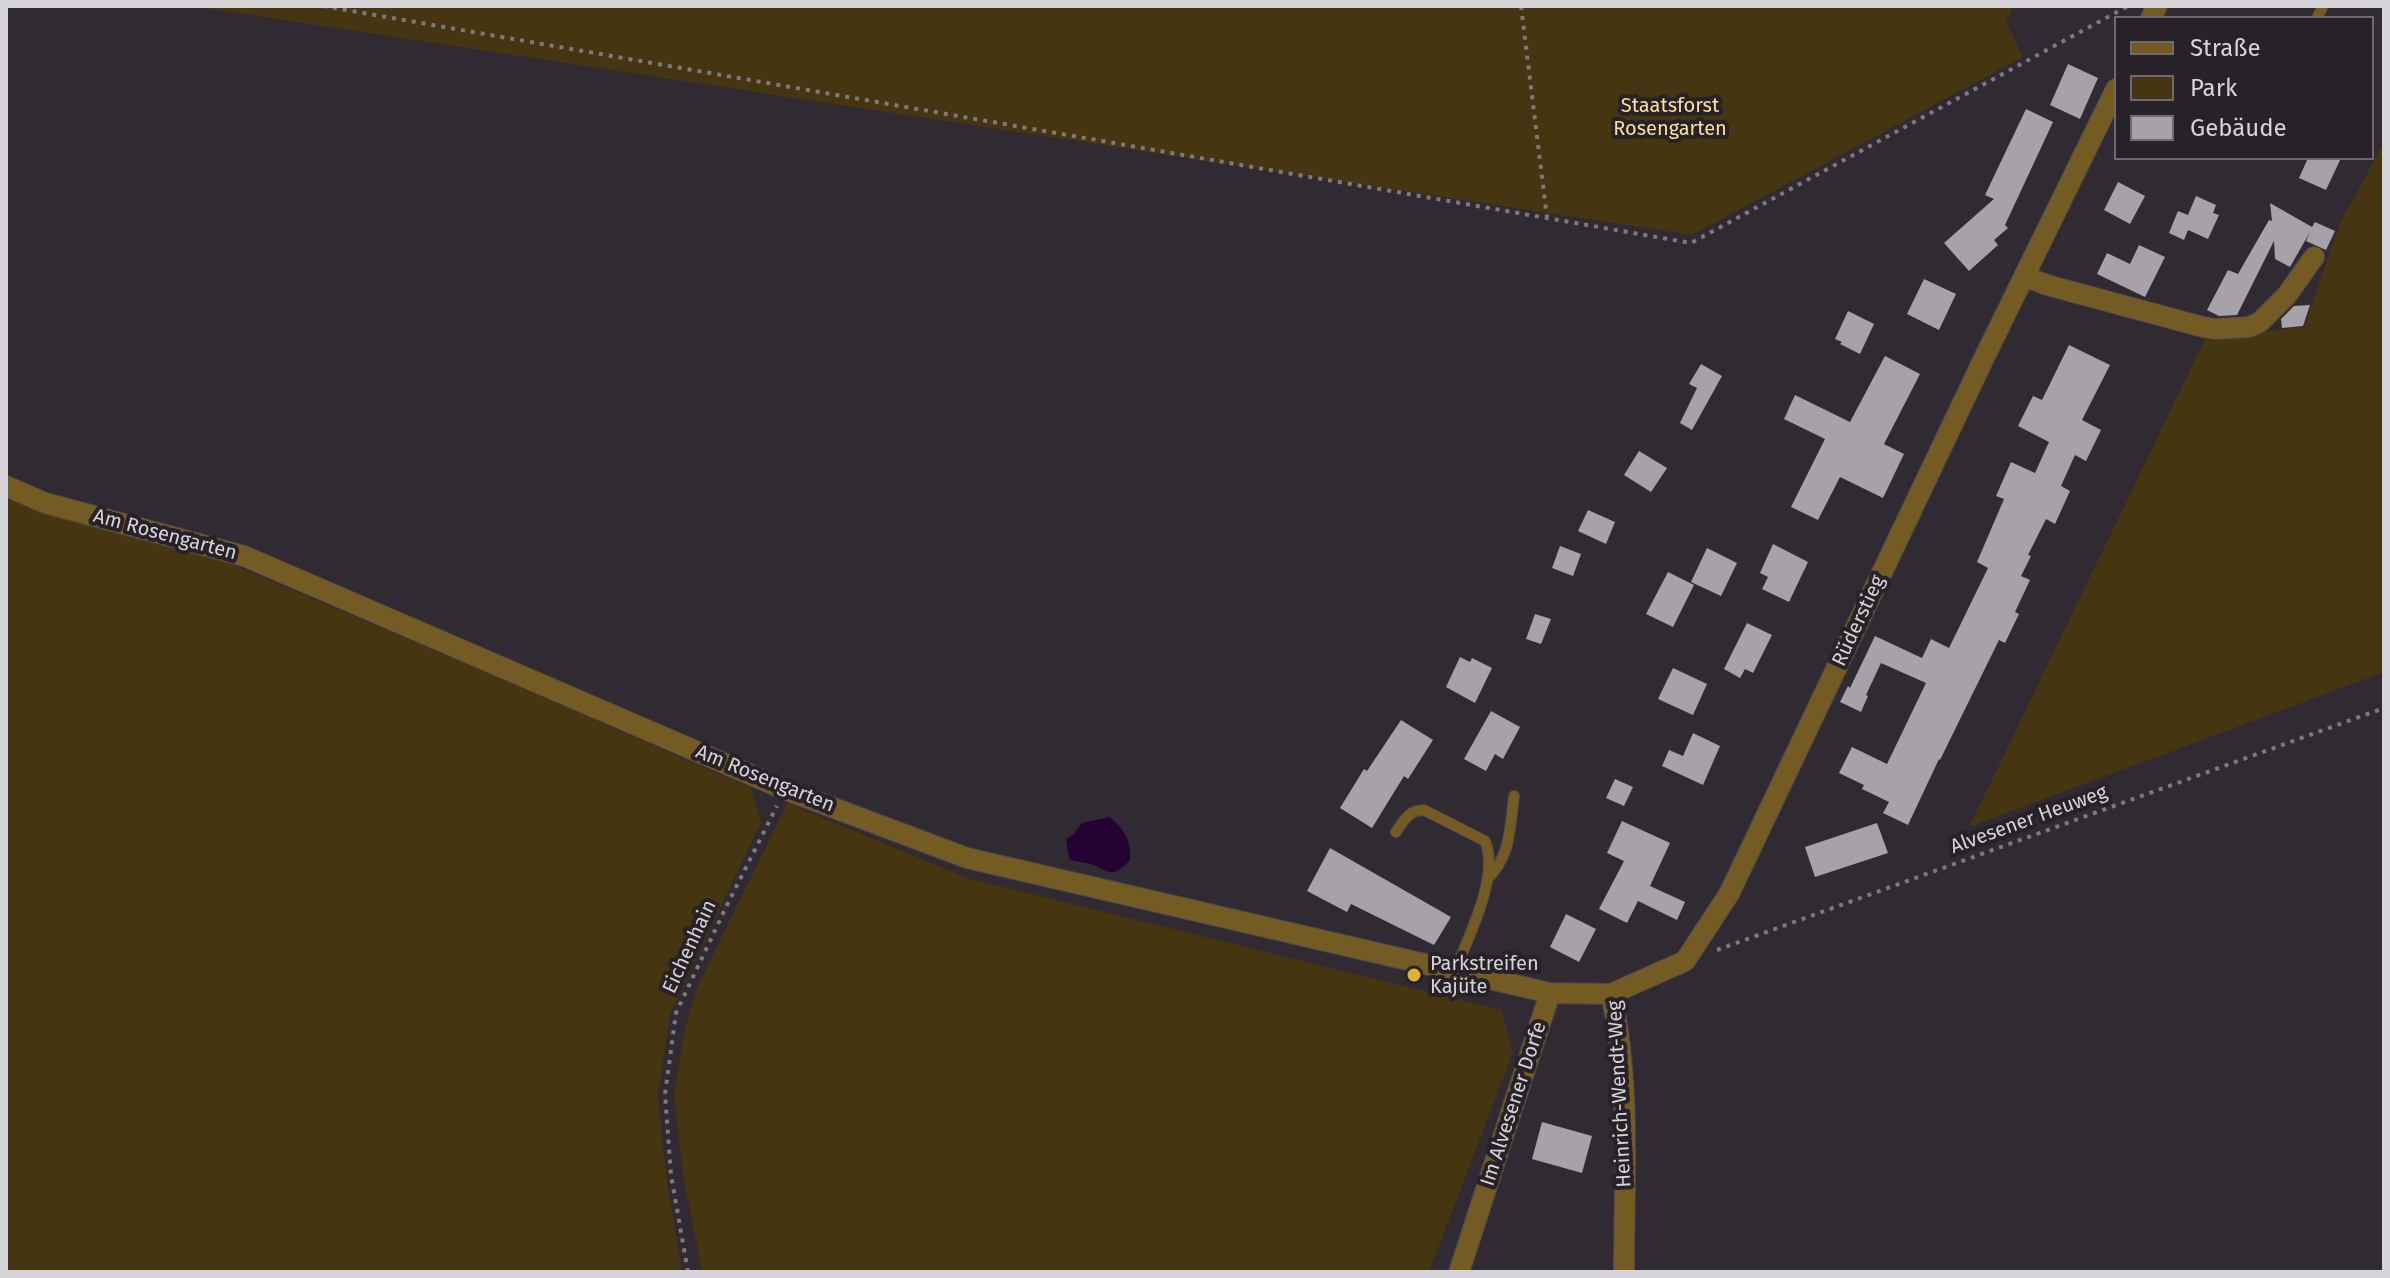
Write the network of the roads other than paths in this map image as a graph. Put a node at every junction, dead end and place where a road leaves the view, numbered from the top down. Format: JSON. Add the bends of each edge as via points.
{"nodes":[{"id":1,"x":2114,"y":93,"type":"edge"},
{"id":2,"x":2314,"y":257,"type":"dead end"},
{"id":3,"x":2024,"y":276,"type":"junction"},
{"id":4,"x":6,"y":486,"type":"edge"},
{"id":5,"x":1514,"y":796,"type":"dead end"},
{"id":6,"x":1396,"y":832,"type":"dead end"},
{"id":7,"x":1487,"y":879,"type":"junction"},
{"id":8,"x":1685,"y":961,"type":"joint"},
{"id":9,"x":1455,"y":971,"type":"junction"},
{"id":10,"x":1550,"y":993,"type":"junction"},
{"id":11,"x":1611,"y":994,"type":"junction"},
{"id":12,"x":1459,"y":1272,"type":"edge"},
{"id":13,"x":1624,"y":1272,"type":"edge"}],
"edges":[{"from":1,"to":3,"type":"street","name":"Rüderstieg"},
{"from":2,"to":3,"type":"street","via":[[2287,295],[2249,327],[2216,329]]},
{"from":3,"to":8,"type":"street","name":"Rüderstieg","via":[[1729,894]]},
{"from":4,"to":9,"type":"street","name":"Am Rosengarten","via":[[45,503],[244,556],[786,790],[967,858]]},
{"from":5,"to":7,"type":"lane","via":[[1507,848]]},
{"from":6,"to":7,"type":"lane","via":[[1415,810],[1432,812],[1485,841]]},
{"from":7,"to":9,"type":"lane"},
{"from":8,"to":11,"type":"street","name":"Heinrich-Wendt-Weg"},
{"from":9,"to":10,"type":"street","name":"Am Rosengarten"},
{"from":10,"to":11,"type":"street"},
{"from":10,"to":12,"type":"street","name":"Im Alvesener Dorfe"},
{"from":11,"to":13,"type":"street","name":"Heinrich-Wendt-Weg","via":[[1619,1027],[1624,1124]]}]}
